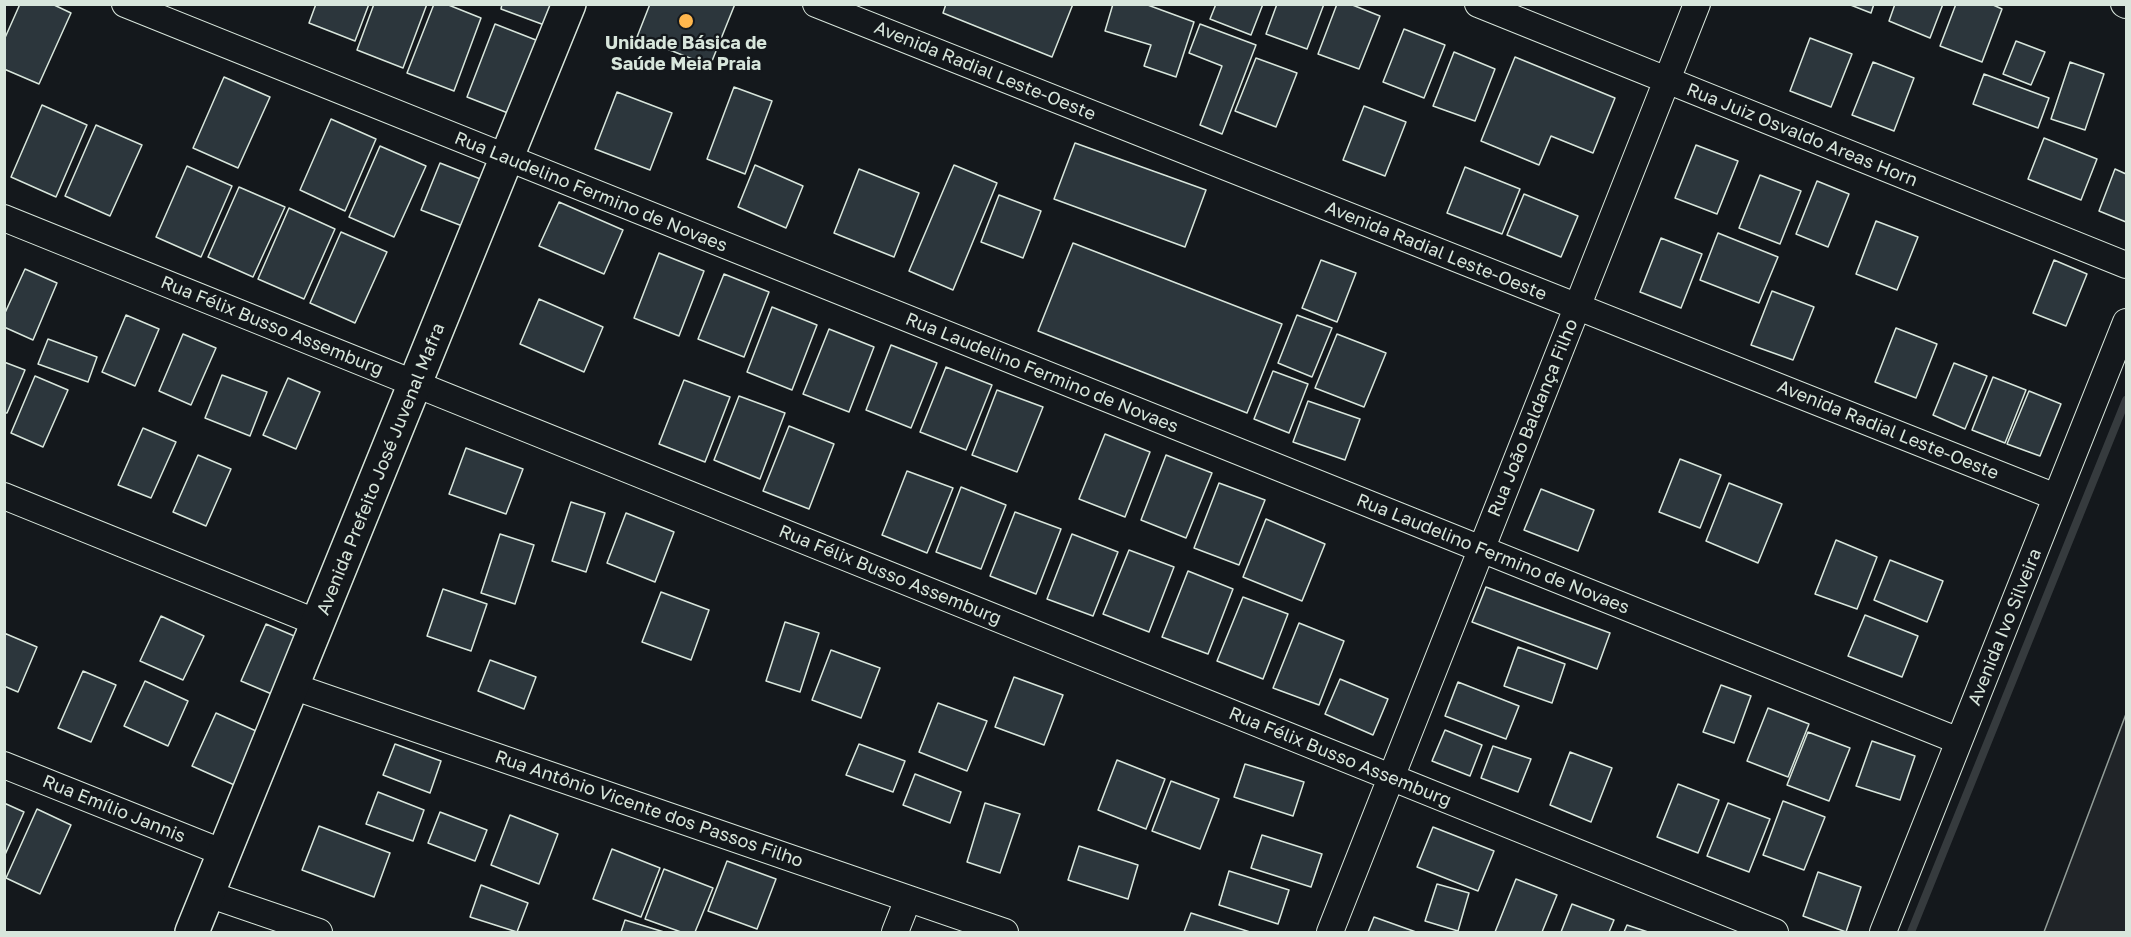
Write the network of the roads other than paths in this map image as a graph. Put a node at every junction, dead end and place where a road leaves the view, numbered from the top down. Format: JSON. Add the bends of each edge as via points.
{"nodes":[{"id":1,"x":125,"y":4,"type":"edge"},
{"id":2,"x":569,"y":4,"type":"edge"},
{"id":3,"x":816,"y":4,"type":"edge"},
{"id":4,"x":1478,"y":4,"type":"edge"},
{"id":5,"x":1697,"y":4,"type":"edge"},
{"id":6,"x":1667,"y":80,"type":"junction"},
{"id":7,"x":507,"y":158,"type":"junction"},
{"id":8,"x":4,"y":218,"type":"edge"},
{"id":9,"x":2127,"y":265,"type":"edge"},
{"id":10,"x":1577,"y":307,"type":"junction"},
{"id":11,"x":2127,"y":322,"type":"edge"},
{"id":12,"x":415,"y":383,"type":"junction"},
{"id":13,"x":4,"y":496,"type":"edge"},
{"id":14,"x":2056,"y":497,"type":"junction"},
{"id":15,"x":1482,"y":549,"type":"junction"},
{"id":16,"x":318,"y":623,"type":"junction"},
{"id":17,"x":292,"y":686,"type":"junction"},
{"id":18,"x":1959,"y":741,"type":"junction"},
{"id":19,"x":4,"y":765,"type":"edge"},
{"id":20,"x":1392,"y":778,"type":"junction"},
{"id":21,"x":224,"y":853,"type":"junction"},
{"id":22,"x":208,"y":894,"type":"junction"},
{"id":23,"x":908,"y":899,"type":"junction"},
{"id":24,"x":192,"y":933,"type":"edge"},
{"id":25,"x":319,"y":933,"type":"edge"},
{"id":26,"x":895,"y":933,"type":"edge"},
{"id":27,"x":1005,"y":933,"type":"edge"},
{"id":28,"x":1330,"y":933,"type":"edge"},
{"id":29,"x":1775,"y":933,"type":"edge"},
{"id":30,"x":1883,"y":933,"type":"edge"}],
"edges":[{"from":1,"to":7,"type":"street","name":"Rua Laudelino Fermino de Novaes"},
{"from":2,"to":7,"type":"main road","name":"Avenida Prefeito José Juvenal Mafra"},
{"from":3,"to":10,"type":"street","name":"Avenida Radial Leste-Oeste"},
{"from":4,"to":6,"type":"street","name":"Rua Juiz Osvaldo Areas Horn"},
{"from":5,"to":6,"type":"street","name":"Rua João Baldança Filho"},
{"from":6,"to":9,"type":"street","name":"Rua Juiz Osvaldo Areas Horn"},
{"from":6,"to":10,"type":"street","name":"Rua João Baldança Filho"},
{"from":7,"to":12,"type":"main road","name":"Avenida Prefeito José Juvenal Mafra"},
{"from":7,"to":15,"type":"street","name":"Rua Laudelino Fermino de Novaes"},
{"from":8,"to":12,"type":"street","name":"Rua Félix Busso Assemburg"},
{"from":10,"to":14,"type":"street","name":"Avenida Radial Leste-Oeste"},
{"from":10,"to":15,"type":"street","name":"Rua João Baldança Filho"},
{"from":11,"to":14,"type":"street","name":"Avenida Ivo Silveira"},
{"from":12,"to":16,"type":"main road","name":"Avenida Prefeito José Juvenal Mafra"},
{"from":12,"to":20,"type":"street","name":"Rua Félix Busso Assemburg"},
{"from":13,"to":16,"type":"street"},
{"from":14,"to":18,"type":"street","name":"Avenida Ivo Silveira"},
{"from":15,"to":18,"type":"street","name":"Rua Laudelino Fermino de Novaes"},
{"from":15,"to":20,"type":"street","name":"Rua João Baldança Filho"},
{"from":16,"to":17,"type":"main road","name":"Avenida Prefeito José Juvenal Mafra"},
{"from":17,"to":21,"type":"main road","name":"Avenida Prefeito José Juvenal Mafra"},
{"from":17,"to":23,"type":"street","name":"Rua Antônio Vicente dos Passos Filho"},
{"from":18,"to":30,"type":"street","name":"Avenida Ivo Silveira"},
{"from":19,"to":21,"type":"street","name":"Rua Emílio Jannis"},
{"from":20,"to":28,"type":"street","name":"Rua João Baldança Filho"},
{"from":20,"to":29,"type":"street","name":"Rua Félix Busso Assemburg"},
{"from":21,"to":22,"type":"main road","name":"Avenida Prefeito José Juvenal Mafra"},
{"from":22,"to":24,"type":"main road","name":"Avenida Prefeito José Juvenal Mafra"},
{"from":22,"to":25,"type":"street"},
{"from":23,"to":26,"type":"street"},
{"from":23,"to":27,"type":"street","name":"Rua Antônio Vicente dos Passos Filho"}]}
